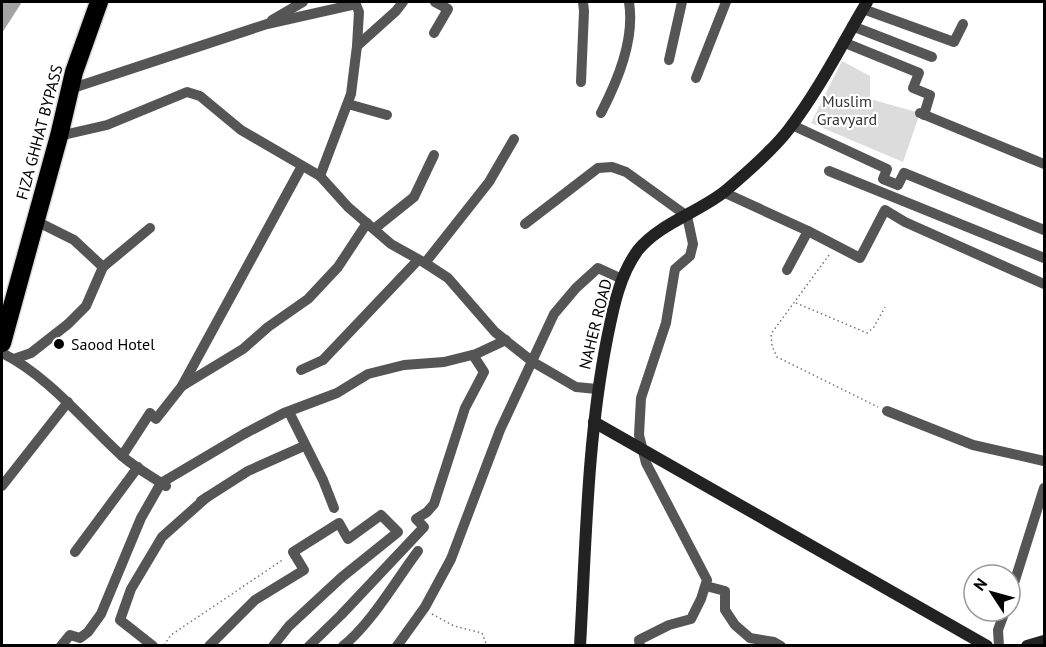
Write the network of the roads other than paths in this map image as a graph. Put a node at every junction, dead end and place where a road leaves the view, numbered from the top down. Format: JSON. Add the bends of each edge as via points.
{"nodes":[{"id":1,"x":99,"y":2,"type":"edge"},
{"id":2,"x":303,"y":2,"type":"edge"},
{"id":3,"x":403,"y":2,"type":"edge"},
{"id":4,"x":435,"y":2,"type":"edge"},
{"id":5,"x":583,"y":2,"type":"edge"},
{"id":6,"x":629,"y":2,"type":"edge"},
{"id":7,"x":682,"y":2,"type":"edge"},
{"id":8,"x":726,"y":2,"type":"edge"},
{"id":9,"x":356,"y":3,"type":"edge"},
{"id":10,"x":865,"y":5,"type":"edge"},
{"id":11,"x":963,"y":24,"type":"dead end"},
{"id":12,"x":263,"y":25,"type":"junction"},
{"id":13,"x":852,"y":27,"type":"junction"},
{"id":14,"x":434,"y":33,"type":"dead end"},
{"id":15,"x":843,"y":42,"type":"junction"},
{"id":16,"x":357,"y":46,"type":"junction"},
{"id":17,"x":932,"y":57,"type":"dead end"},
{"id":18,"x":669,"y":60,"type":"dead end"},
{"id":19,"x":696,"y":78,"type":"dead end"},
{"id":20,"x":580,"y":82,"type":"dead end"},
{"id":21,"x":70,"y":89,"type":"junction"},
{"id":22,"x":348,"y":104,"type":"junction"},
{"id":23,"x":602,"y":113,"type":"dead end"},
{"id":24,"x":387,"y":115,"type":"dead end"},
{"id":25,"x":792,"y":125,"type":"junction"},
{"id":26,"x":59,"y":136,"type":"junction"},
{"id":27,"x":514,"y":139,"type":"dead end"},
{"id":28,"x":434,"y":154,"type":"dead end"},
{"id":29,"x":1044,"y":164,"type":"edge"},
{"id":30,"x":302,"y":166,"type":"junction"},
{"id":31,"x":829,"y":171,"type":"dead end"},
{"id":32,"x":320,"y":176,"type":"junction"},
{"id":33,"x":723,"y":192,"type":"junction"},
{"id":34,"x":687,"y":216,"type":"junction"},
{"id":35,"x":36,"y":221,"type":"junction"},
{"id":36,"x":525,"y":225,"type":"dead end"},
{"id":37,"x":370,"y":226,"type":"junction"},
{"id":38,"x":150,"y":228,"type":"dead end"},
{"id":39,"x":1044,"y":230,"type":"edge"},
{"id":40,"x":808,"y":231,"type":"junction"},
{"id":41,"x":1044,"y":258,"type":"edge"},
{"id":42,"x":422,"y":262,"type":"junction"},
{"id":43,"x":104,"y":267,"type":"junction"},
{"id":44,"x":787,"y":270,"type":"dead end"},
{"id":45,"x":622,"y":279,"type":"junction"},
{"id":46,"x":1044,"y":284,"type":"edge"},
{"id":47,"x":506,"y":340,"type":"junction"},
{"id":48,"x":2,"y":343,"type":"edge"},
{"id":49,"x":2,"y":353,"type":"edge"},
{"id":50,"x":474,"y":355,"type":"junction"},
{"id":51,"x":14,"y":359,"type":"junction"},
{"id":52,"x":533,"y":362,"type":"junction"},
{"id":53,"x":301,"y":370,"type":"dead end"},
{"id":54,"x":182,"y":386,"type":"junction"},
{"id":55,"x":597,"y":389,"type":"junction"},
{"id":56,"x":68,"y":402,"type":"junction"},
{"id":57,"x":887,"y":411,"type":"road end"},
{"id":58,"x":288,"y":412,"type":"junction"},
{"id":59,"x":594,"y":422,"type":"junction"},
{"id":60,"x":304,"y":446,"type":"junction"},
{"id":61,"x":642,"y":449,"type":"junction"},
{"id":62,"x":122,"y":456,"type":"junction"},
{"id":63,"x":1044,"y":461,"type":"edge"},
{"id":64,"x":138,"y":467,"type":"junction"},
{"id":65,"x":164,"y":485,"type":"junction"},
{"id":66,"x":2,"y":486,"type":"edge"},
{"id":67,"x":1044,"y":488,"type":"edge"},
{"id":68,"x":333,"y":508,"type":"dead end"},
{"id":69,"x":418,"y":551,"type":"dead end"},
{"id":70,"x":75,"y":552,"type":"dead end"},
{"id":71,"x":1020,"y":563,"type":"edge"},
{"id":72,"x":706,"y":585,"type":"junction"},
{"id":73,"x":1001,"y":623,"type":"edge"},
{"id":74,"x":1044,"y":641,"type":"edge"},
{"id":75,"x":61,"y":645,"type":"edge"},
{"id":76,"x":153,"y":645,"type":"edge"},
{"id":77,"x":209,"y":645,"type":"edge"},
{"id":78,"x":273,"y":645,"type":"edge"},
{"id":79,"x":309,"y":645,"type":"edge"},
{"id":80,"x":343,"y":645,"type":"edge"},
{"id":81,"x":397,"y":645,"type":"edge"},
{"id":82,"x":580,"y":645,"type":"edge"},
{"id":83,"x":640,"y":645,"type":"edge"},
{"id":84,"x":781,"y":645,"type":"edge"},
{"id":85,"x":987,"y":645,"type":"edge"},
{"id":86,"x":999,"y":645,"type":"edge"},
{"id":87,"x":1027,"y":645,"type":"edge"}],
"edges":[{"from":1,"to":21,"type":"highway","name":"FIZA GHHAT BYPASS"},
{"from":2,"to":12,"type":"street"},
{"from":3,"to":16,"type":"street"},
{"from":4,"to":14,"type":"street","via":[[448,9]]},
{"from":5,"to":20,"type":"street"},
{"from":6,"to":23,"type":"street","via":[[632,19],[618,80]]},
{"from":7,"to":18,"type":"street"},
{"from":8,"to":19,"type":"street"},
{"from":9,"to":12,"type":"street"},
{"from":9,"to":16,"type":"street"},
{"from":10,"to":11,"type":"street","via":[[954,42]]},
{"from":10,"to":13,"type":"main road","name":"NAHER ROAD"},
{"from":12,"to":21,"type":"street"},
{"from":13,"to":15,"type":"main road","name":"NAHER ROAD"},
{"from":13,"to":17,"type":"street"},
{"from":15,"to":25,"type":"main road","name":"NAHER ROAD"},
{"from":15,"to":29,"type":"street","via":[[919,73],[913,88],[930,95],[922,114]]},
{"from":16,"to":22,"type":"street"},
{"from":21,"to":26,"type":"highway","name":"FIZA GHHAT BYPASS"},
{"from":22,"to":24,"type":"street"},
{"from":22,"to":32,"type":"street"},
{"from":25,"to":33,"type":"main road","name":"NAHER ROAD"},
{"from":25,"to":39,"type":"street","via":[[887,169],[883,179],[890,182],[898,185],[904,173]]},
{"from":26,"to":30,"type":"street","via":[[107,125],[187,92],[200,96],[241,130]]},
{"from":26,"to":35,"type":"highway","name":"FIZA GHHAT BYPASS"},
{"from":27,"to":42,"type":"street","via":[[489,182]]},
{"from":28,"to":37,"type":"street","via":[[414,197]]},
{"from":30,"to":32,"type":"street"},
{"from":30,"to":54,"type":"street"},
{"from":31,"to":41,"type":"street"},
{"from":32,"to":37,"type":"street"},
{"from":33,"to":34,"type":"main road","name":"NAHER ROAD"},
{"from":33,"to":40,"type":"street"},
{"from":34,"to":36,"type":"street","via":[[626,172],[605,167],[598,168]]},
{"from":34,"to":45,"type":"main road","name":"NAHER ROAD","via":[[659,230],[638,250]]},
{"from":34,"to":61,"type":"street","via":[[693,244],[690,256],[675,269],[666,323],[641,398]]},
{"from":35,"to":43,"type":"street","via":[[74,240]]},
{"from":35,"to":48,"type":"highway","name":"FIZA GHHAT BYPASS"},
{"from":37,"to":42,"type":"street"},
{"from":37,"to":54,"type":"street","via":[[308,299],[243,349]]},
{"from":38,"to":43,"type":"street"},
{"from":40,"to":44,"type":"street"},
{"from":40,"to":46,"type":"street","via":[[860,258],[885,210]]},
{"from":42,"to":47,"type":"street","via":[[448,278]]},
{"from":42,"to":53,"type":"street","via":[[323,360]]},
{"from":43,"to":51,"type":"street","via":[[86,306],[31,354]]},
{"from":45,"to":52,"type":"street","via":[[598,268],[576,288],[554,315]]},
{"from":45,"to":55,"type":"main road","name":"NAHER ROAD"},
{"from":47,"to":50,"type":"street"},
{"from":47,"to":52,"type":"street"},
{"from":49,"to":51,"type":"street"},
{"from":50,"to":58,"type":"street","via":[[368,374],[337,393]]},
{"from":50,"to":79,"type":"street","via":[[484,372],[465,408],[434,504],[416,519],[424,527]]},
{"from":51,"to":56,"type":"street"},
{"from":52,"to":55,"type":"street","via":[[576,387]]},
{"from":52,"to":81,"type":"street","via":[[500,430],[451,559],[423,610]]},
{"from":54,"to":62,"type":"street","via":[[156,419],[150,413]]},
{"from":55,"to":59,"type":"main road","name":"NAHER ROAD"},
{"from":56,"to":62,"type":"street"},
{"from":56,"to":66,"type":"street"},
{"from":57,"to":63,"type":"street","via":[[973,445]]},
{"from":58,"to":60,"type":"street"},
{"from":58,"to":65,"type":"street","via":[[225,445]]},
{"from":59,"to":61,"type":"main road"},
{"from":59,"to":82,"type":"main road","name":"NAHER ROAD"},
{"from":60,"to":68,"type":"street"},
{"from":60,"to":76,"type":"street","via":[[248,471],[204,499],[162,537],[132,589],[120,620]]},
{"from":61,"to":72,"type":"street","via":[[707,580]]},
{"from":61,"to":85,"type":"main road"},
{"from":62,"to":64,"type":"street"},
{"from":64,"to":65,"type":"street"},
{"from":64,"to":70,"type":"street"},
{"from":65,"to":75,"type":"street","via":[[141,518],[101,614],[88,632],[80,638],[70,635]]},
{"from":67,"to":71,"type":"street"},
{"from":69,"to":80,"type":"street"},
{"from":72,"to":83,"type":"street","via":[[691,619],[639,640]]},
{"from":72,"to":84,"type":"street","via":[[725,591],[725,610],[750,638]]},
{"from":73,"to":86,"type":"street"},
{"from":74,"to":87,"type":"main road"},
{"from":77,"to":78,"type":"street","via":[[255,600],[304,570],[293,552],[339,523],[348,539],[381,515],[398,532],[342,577]]}]}
